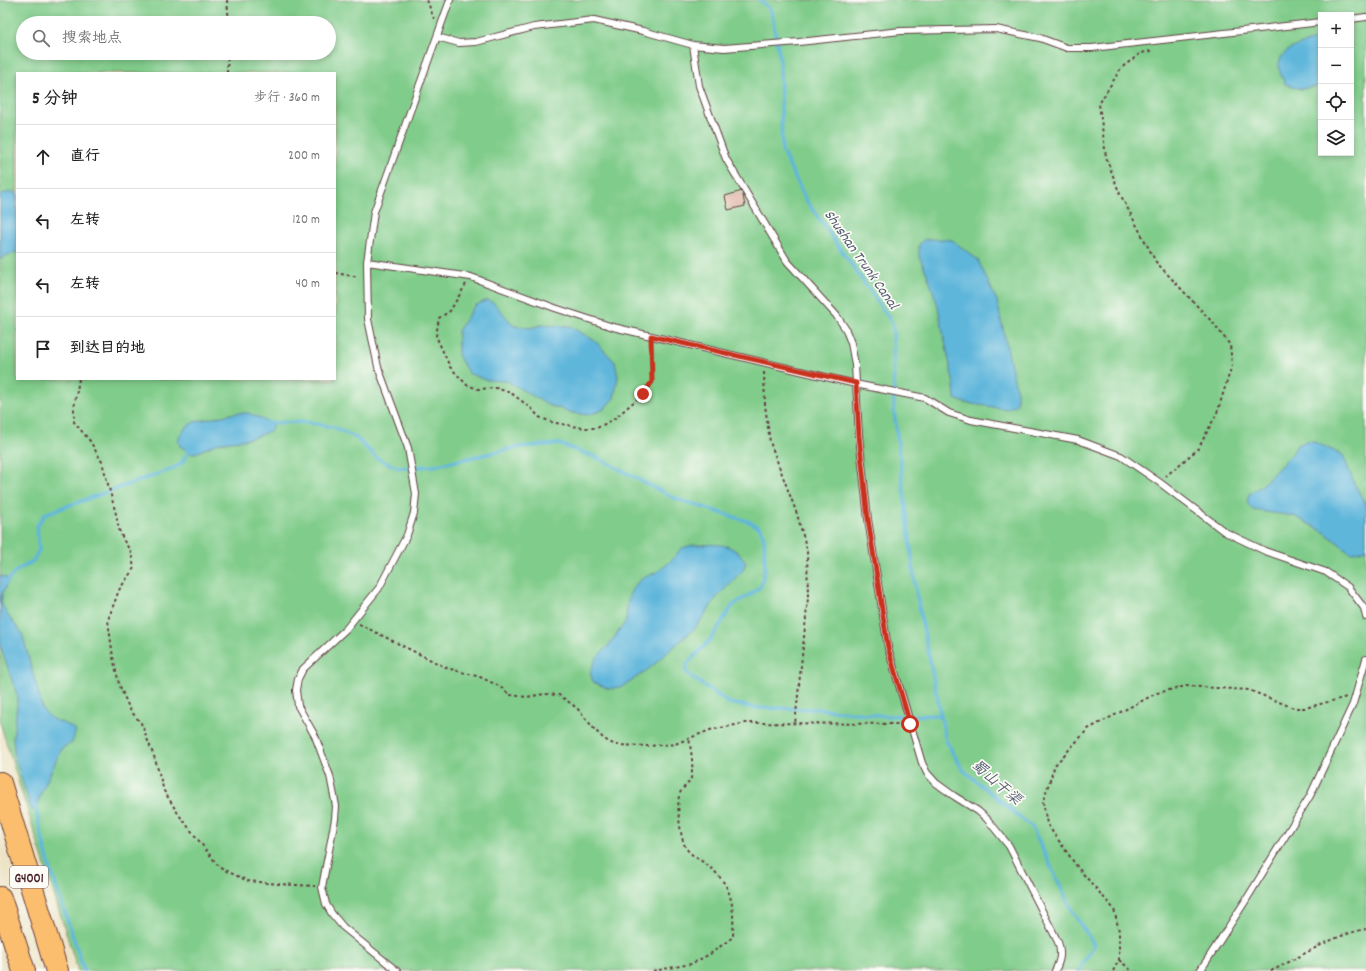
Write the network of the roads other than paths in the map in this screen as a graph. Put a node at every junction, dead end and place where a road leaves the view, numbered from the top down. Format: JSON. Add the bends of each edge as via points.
{"nodes":[{"id":1,"x":450,"y":0,"type":"edge"},
{"id":2,"x":1366,"y":17,"type":"edge"},
{"id":3,"x":1354,"y":18,"type":"edge"},
{"id":4,"x":1318,"y":22,"type":"edge"},
{"id":5,"x":437,"y":37,"type":"junction"},
{"id":6,"x":693,"y":45,"type":"junction"},
{"id":7,"x":367,"y":262,"type":"junction"},
{"id":8,"x":858,"y":384,"type":"junction"},
{"id":9,"x":1366,"y":617,"type":"edge"},
{"id":10,"x":1366,"y":659,"type":"edge"},
{"id":11,"x":0,"y":783,"type":"edge"},
{"id":12,"x":0,"y":898,"type":"edge"},
{"id":13,"x":24,"y":971,"type":"edge"},
{"id":14,"x":57,"y":971,"type":"edge"},
{"id":15,"x":397,"y":971,"type":"edge"},
{"id":16,"x":1055,"y":971,"type":"edge"},
{"id":17,"x":1200,"y":971,"type":"edge"}],
"edges":[{"from":1,"to":5,"type":"lane"},
{"from":2,"to":3,"type":"lane"},
{"from":4,"to":6,"type":"lane","via":[[1092,48],[1067,48],[1040,38],[996,29],[901,32],[724,48]]},
{"from":5,"to":6,"type":"lane","via":[[459,43],[476,42],[534,28],[594,20],[643,30]]},
{"from":5,"to":7,"type":"lane","via":[[374,212]]},
{"from":6,"to":8,"type":"lane","via":[[699,86],[726,159],[787,260],[845,328],[851,343]]},
{"from":7,"to":8,"type":"lane","via":[[471,277],[614,327]]},
{"from":7,"to":15,"type":"lane","via":[[368,319],[378,367],[408,448],[413,473],[416,494],[411,525],[379,588],[346,629],[303,669],[296,690],[298,706],[315,736],[330,776],[336,806],[322,887],[326,904],[343,927]]},
{"from":8,"to":9,"type":"lane","via":[[925,398],[950,413],[971,420],[1078,440],[1121,456],[1225,532],[1265,551],[1326,572],[1348,587],[1364,608]]},
{"from":8,"to":16,"type":"lane","via":[[859,436],[868,519],[888,648],[922,763],[936,783],[978,811],[1009,846],[1058,942],[1060,953]]},
{"from":10,"to":17,"type":"lane","via":[[1352,704],[1310,796]]},
{"from":11,"to":14,"type":"highway","number":"G4001"},
{"from":12,"to":13,"type":"highway","number":"G4001"}]}
